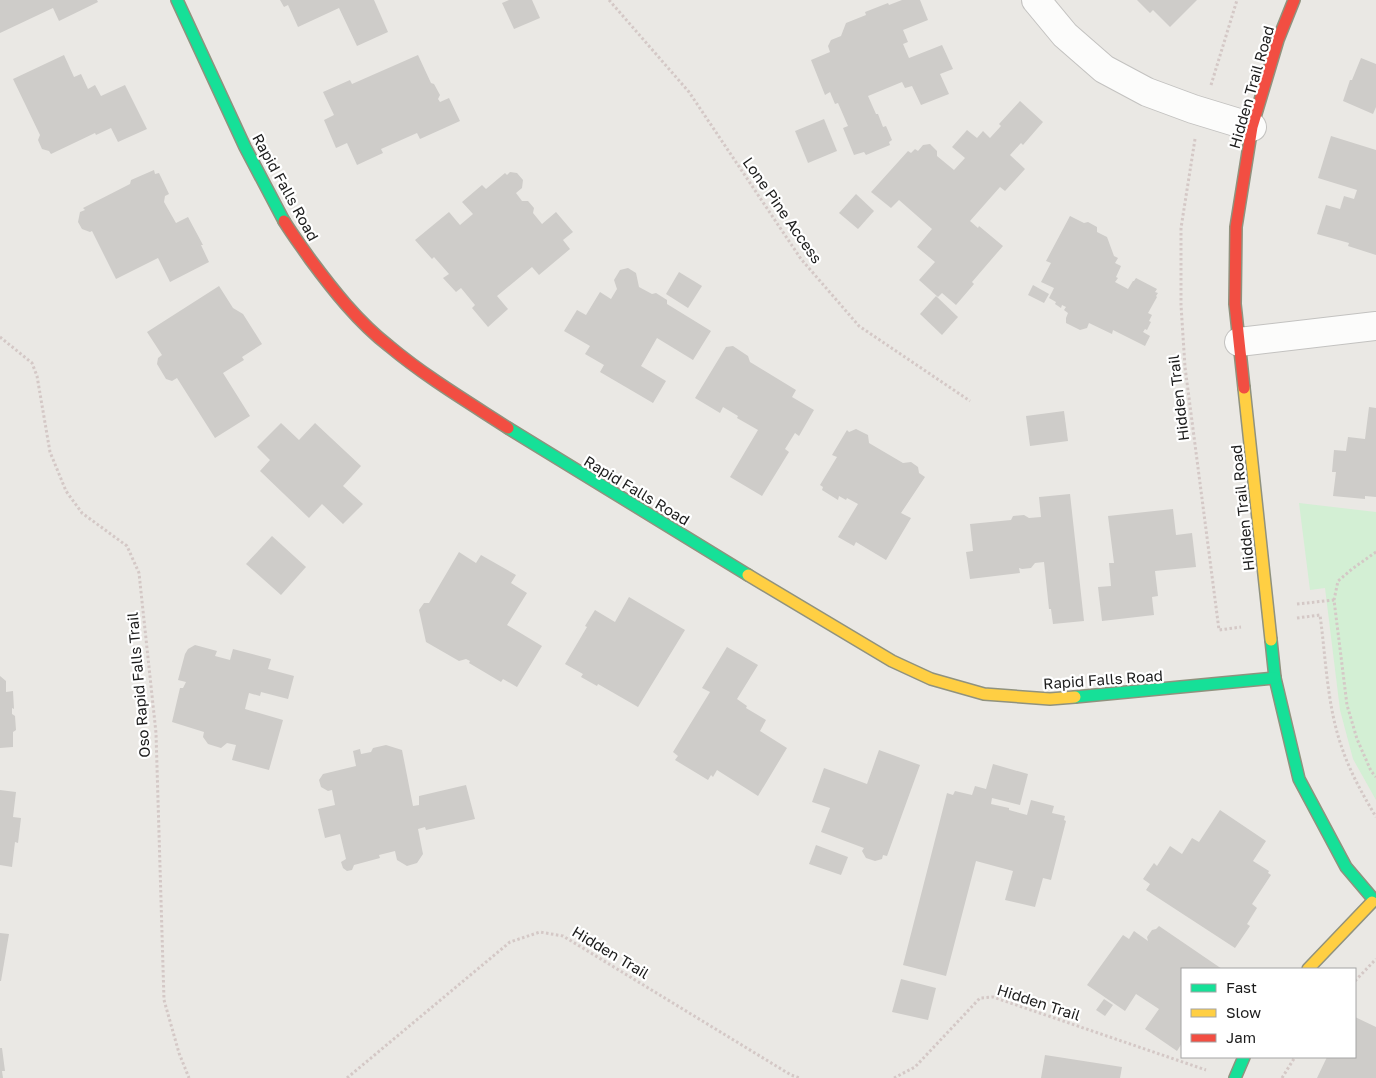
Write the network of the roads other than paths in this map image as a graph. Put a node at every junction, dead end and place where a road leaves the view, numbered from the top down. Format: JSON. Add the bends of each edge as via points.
{"nodes":[{"id":1,"x":177,"y":0,"type":"edge"},
{"id":2,"x":1036,"y":0,"type":"edge"},
{"id":3,"x":1294,"y":0,"type":"edge"},
{"id":4,"x":1252,"y":127,"type":"junction"},
{"id":5,"x":1376,"y":326,"type":"edge"},
{"id":6,"x":1239,"y":342,"type":"junction"},
{"id":7,"x":1275,"y":678,"type":"junction"},
{"id":8,"x":1375,"y":900,"type":"edge"},
{"id":9,"x":1309,"y":968,"type":"edge"},
{"id":10,"x":1244,"y":1058,"type":"edge"},
{"id":11,"x":1235,"y":1078,"type":"edge"}],
"edges":[{"from":1,"to":7,"type":"street","name":"Rapid Falls Road","via":[[250,155],[290,231],[321,274],[349,309],[388,346],[518,434],[838,630],[892,661],[931,678],[984,694],[1050,700]]},
{"from":2,"to":4,"type":"street","via":[[1065,35],[1104,69],[1147,92]]},
{"from":3,"to":4,"type":"street","name":"Hidden Trail Road","via":[[1278,40]]},
{"from":4,"to":6,"type":"street","name":"Hidden Trail Road","via":[[1236,227],[1235,304]]},
{"from":5,"to":6,"type":"street"},
{"from":6,"to":7,"type":"street","name":"Hidden Trail Road"},
{"from":7,"to":8,"type":"street","name":"Hidden Trail Road","via":[[1298,779],[1346,867]]},
{"from":8,"to":9,"type":"street","name":"Hidden Trail Road"},
{"from":10,"to":11,"type":"street"}]}
